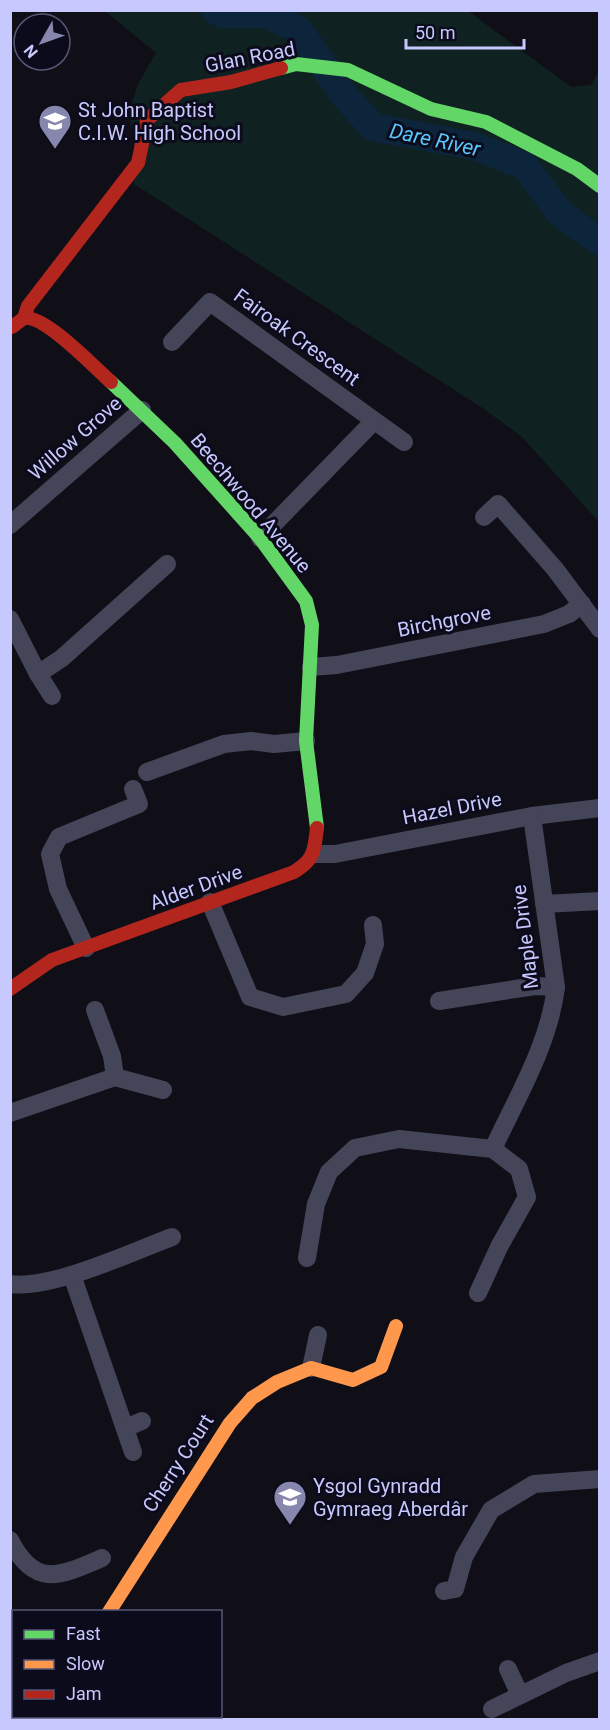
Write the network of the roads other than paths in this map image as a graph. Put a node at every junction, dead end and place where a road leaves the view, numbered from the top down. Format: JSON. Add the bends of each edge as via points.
{"nodes":[{"id":1,"x":600,"y":186,"type":"edge"},
{"id":2,"x":24,"y":318,"type":"junction"},
{"id":3,"x":10,"y":328,"type":"edge"},
{"id":4,"x":172,"y":342,"type":"dead end"},
{"id":5,"x":142,"y":410,"type":"junction"},
{"id":6,"x":374,"y":421,"type":"junction"},
{"id":7,"x":404,"y":442,"type":"dead end"},
{"id":8,"x":484,"y":517,"type":"dead end"},
{"id":9,"x":10,"y":525,"type":"edge"},
{"id":10,"x":260,"y":538,"type":"junction"},
{"id":11,"x":168,"y":564,"type":"dead end"},
{"id":12,"x":582,"y":604,"type":"junction"},
{"id":13,"x":10,"y":619,"type":"edge"},
{"id":14,"x":600,"y":629,"type":"edge"},
{"id":15,"x":311,"y":667,"type":"junction"},
{"id":16,"x":38,"y":674,"type":"junction"},
{"id":17,"x":52,"y":696,"type":"dead end"},
{"id":18,"x":306,"y":741,"type":"junction"},
{"id":19,"x":147,"y":772,"type":"dead end"},
{"id":20,"x":133,"y":789,"type":"dead end"},
{"id":21,"x":600,"y":808,"type":"edge"},
{"id":22,"x":532,"y":816,"type":"junction"},
{"id":23,"x":314,"y":854,"type":"junction"},
{"id":24,"x":600,"y":901,"type":"edge"},
{"id":25,"x":210,"y":902,"type":"junction"},
{"id":26,"x":544,"y":904,"type":"junction"},
{"id":27,"x":373,"y":925,"type":"dead end"},
{"id":28,"x":86,"y":948,"type":"junction"},
{"id":29,"x":556,"y":987,"type":"junction"},
{"id":30,"x":10,"y":989,"type":"edge"},
{"id":31,"x":439,"y":1001,"type":"dead end"},
{"id":32,"x":95,"y":1010,"type":"dead end"},
{"id":33,"x":115,"y":1077,"type":"junction"},
{"id":34,"x":163,"y":1090,"type":"dead end"},
{"id":35,"x":10,"y":1113,"type":"edge"},
{"id":36,"x":493,"y":1149,"type":"junction"},
{"id":37,"x":172,"y":1237,"type":"dead end"},
{"id":38,"x":307,"y":1257,"type":"dead end"},
{"id":39,"x":72,"y":1275,"type":"junction"},
{"id":40,"x":10,"y":1284,"type":"edge"},
{"id":41,"x":478,"y":1293,"type":"dead end"},
{"id":42,"x":396,"y":1326,"type":"dead end"},
{"id":43,"x":318,"y":1335,"type":"dead end"},
{"id":44,"x":311,"y":1368,"type":"junction"},
{"id":45,"x":142,"y":1421,"type":"dead end"},
{"id":46,"x":124,"y":1428,"type":"junction"},
{"id":47,"x":133,"y":1452,"type":"dead end"},
{"id":48,"x":600,"y":1479,"type":"edge"},
{"id":49,"x":10,"y":1540,"type":"edge"},
{"id":50,"x":102,"y":1558,"type":"dead end"},
{"id":51,"x":444,"y":1591,"type":"dead end"},
{"id":52,"x":110,"y":1610,"type":"edge"},
{"id":53,"x":600,"y":1661,"type":"edge"},
{"id":54,"x":508,"y":1669,"type":"dead end"},
{"id":55,"x":520,"y":1695,"type":"junction"},
{"id":56,"x":492,"y":1709,"type":"dead end"}],
"edges":[{"from":1,"to":2,"type":"street","name":"Glan Road","via":[[577,169],[486,122],[431,109],[348,70],[296,64],[231,82],[181,90],[147,120],[138,163],[28,306]]},
{"from":2,"to":3,"type":"street","name":"Glan Road"},
{"from":2,"to":5,"type":"street","name":"Beechwood Avenue","via":[[47,325]]},
{"from":4,"to":6,"type":"street","name":"Fairoak Crescent","via":[[210,302]]},
{"from":5,"to":9,"type":"street","name":"Willow Grove"},
{"from":5,"to":10,"type":"street","name":"Beechwood Avenue"},
{"from":6,"to":7,"type":"street","name":"Fairoak Crescent"},
{"from":6,"to":10,"type":"street"},
{"from":8,"to":12,"type":"street","via":[[498,504]]},
{"from":10,"to":15,"type":"street","name":"Beechwood Avenue","via":[[306,601],[312,625]]},
{"from":11,"to":16,"type":"street","via":[[62,658]]},
{"from":12,"to":14,"type":"street"},
{"from":12,"to":15,"type":"street","name":"Birchgrove","via":[[544,624]]},
{"from":13,"to":16,"type":"street"},
{"from":15,"to":18,"type":"street","name":"Beechwood Avenue"},
{"from":16,"to":17,"type":"street"},
{"from":18,"to":19,"type":"street","via":[[224,744]]},
{"from":18,"to":23,"type":"street","name":"Beechwood Avenue","via":[[317,828]]},
{"from":20,"to":28,"type":"street","via":[[140,804],[59,837],[50,854],[58,889]]},
{"from":21,"to":22,"type":"street","name":"Hazel Drive"},
{"from":22,"to":23,"type":"street","name":"Hazel Drive","via":[[335,854]]},
{"from":22,"to":26,"type":"street","name":"Maple Drive"},
{"from":23,"to":25,"type":"street","name":"Alder Drive","via":[[294,872]]},
{"from":24,"to":26,"type":"street"},
{"from":25,"to":27,"type":"street","via":[[250,997],[283,1007],[346,994],[366,973],[375,944]]},
{"from":25,"to":28,"type":"street","name":"Alder Drive"},
{"from":26,"to":29,"type":"street","name":"Maple Drive"},
{"from":28,"to":30,"type":"street","via":[[52,960]]},
{"from":29,"to":31,"type":"street","via":[[535,986]]},
{"from":29,"to":36,"type":"street","name":"Maple Drive","via":[[543,1041]]},
{"from":32,"to":33,"type":"street","via":[[112,1056]]},
{"from":33,"to":34,"type":"street"},
{"from":33,"to":35,"type":"street"},
{"from":36,"to":38,"type":"street","via":[[399,1140],[355,1148],[329,1172],[316,1204]]},
{"from":36,"to":41,"type":"street","via":[[519,1169],[527,1197]]},
{"from":37,"to":39,"type":"street"},
{"from":39,"to":40,"type":"street","via":[[22,1286]]},
{"from":39,"to":46,"type":"street"},
{"from":42,"to":44,"type":"street","via":[[381,1367],[353,1380]]},
{"from":43,"to":44,"type":"street"},
{"from":44,"to":52,"type":"street","name":"Cherry Court","via":[[252,1398],[230,1423]]},
{"from":45,"to":46,"type":"street"},
{"from":46,"to":47,"type":"street"},
{"from":48,"to":51,"type":"street","via":[[534,1484],[491,1510],[464,1557],[455,1589]]},
{"from":49,"to":50,"type":"street","via":[[19,1558],[48,1575],[87,1574]]},
{"from":53,"to":55,"type":"street"},
{"from":54,"to":55,"type":"street"},
{"from":55,"to":56,"type":"street"}]}
